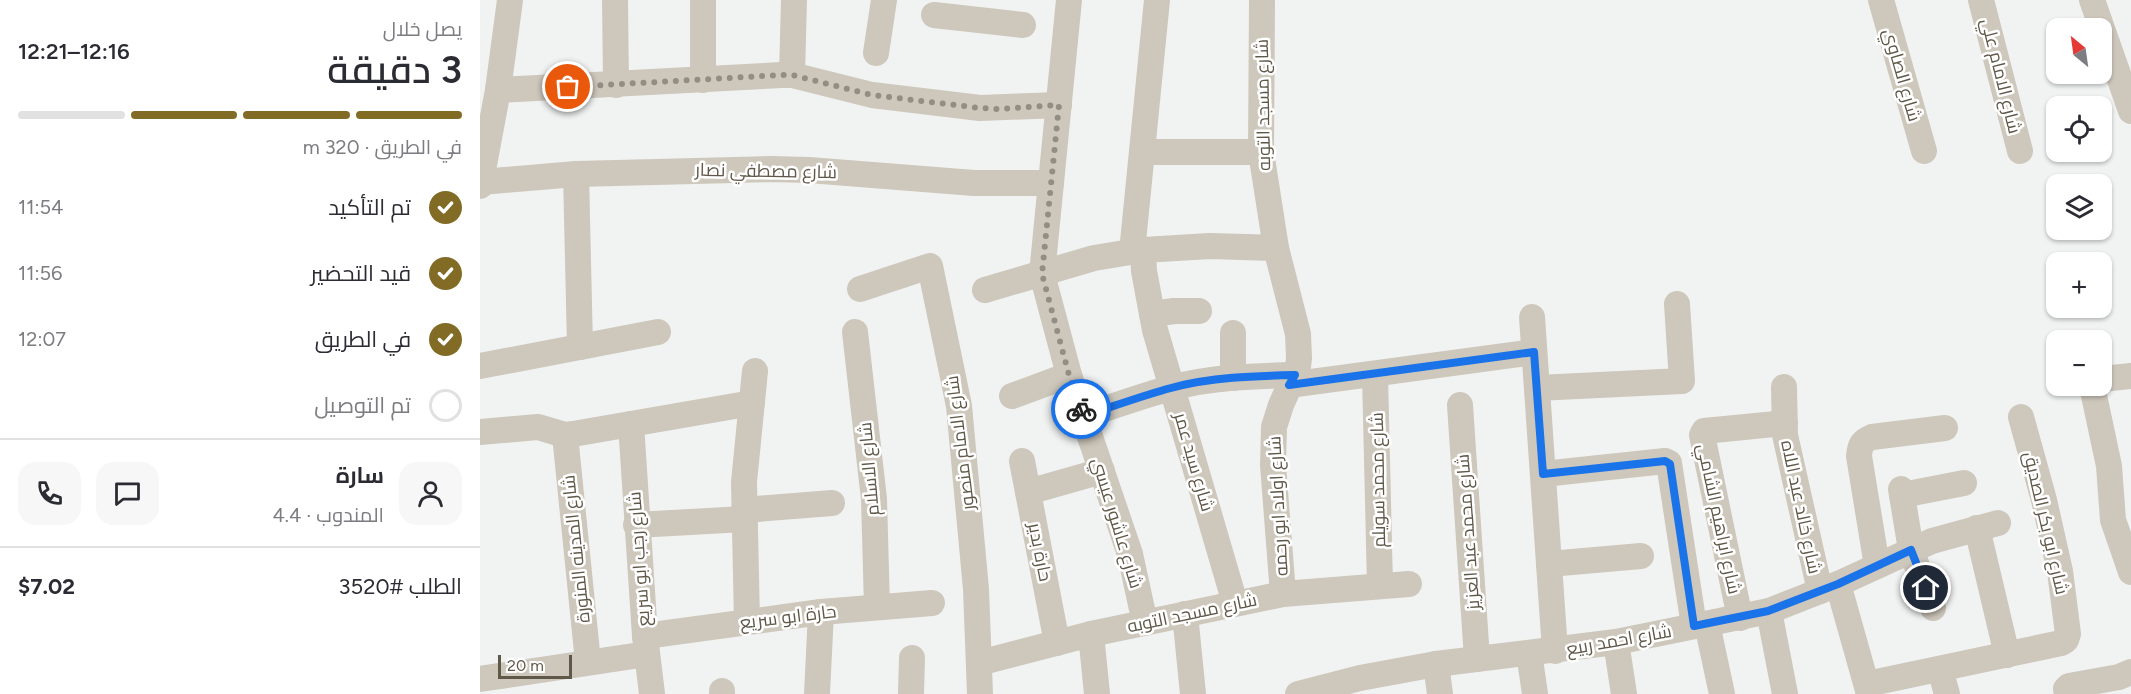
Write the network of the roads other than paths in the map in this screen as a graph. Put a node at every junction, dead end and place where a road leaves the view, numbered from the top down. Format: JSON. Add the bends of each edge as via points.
{"nodes":[{"id":1,"x":510,"y":0,"type":"edge"},
{"id":2,"x":615,"y":0,"type":"edge"},
{"id":3,"x":703,"y":0,"type":"edge"},
{"id":4,"x":794,"y":0,"type":"edge"},
{"id":5,"x":884,"y":0,"type":"edge"},
{"id":6,"x":1070,"y":0,"type":"edge"},
{"id":7,"x":1157,"y":0,"type":"edge"},
{"id":8,"x":1262,"y":0,"type":"edge"},
{"id":9,"x":1881,"y":0,"type":"edge"},
{"id":10,"x":1981,"y":0,"type":"edge"},
{"id":11,"x":2092,"y":0,"type":"edge"},
{"id":12,"x":979,"y":10,"type":"edge"},
{"id":13,"x":934,"y":15,"type":"dead end"},
{"id":14,"x":1023,"y":25,"type":"dead end"},
{"id":15,"x":876,"y":53,"type":"dead end"},
{"id":16,"x":2124,"y":71,"type":"edge"},
{"id":17,"x":792,"y":75,"type":"junction"},
{"id":18,"x":703,"y":80,"type":"junction"},
{"id":19,"x":616,"y":85,"type":"junction"},
{"id":20,"x":491,"y":95,"type":"edge"},
{"id":21,"x":1059,"y":105,"type":"junction"},
{"id":22,"x":2131,"y":111,"type":"edge"},
{"id":23,"x":1924,"y":151,"type":"dead end"},
{"id":24,"x":2020,"y":151,"type":"dead end"},
{"id":25,"x":1142,"y":152,"type":"junction"},
{"id":26,"x":1261,"y":152,"type":"junction"},
{"id":27,"x":576,"y":174,"type":"junction"},
{"id":28,"x":1051,"y":183,"type":"junction"},
{"id":29,"x":480,"y":184,"type":"edge"},
{"id":30,"x":1276,"y":248,"type":"junction"},
{"id":31,"x":1138,"y":251,"type":"junction"},
{"id":32,"x":1042,"y":274,"type":"junction"},
{"id":33,"x":860,"y":289,"type":"dead end"},
{"id":34,"x":985,"y":290,"type":"dead end"},
{"id":35,"x":1677,"y":304,"type":"dead end"},
{"id":36,"x":1199,"y":311,"type":"dead end"},
{"id":37,"x":1152,"y":314,"type":"junction"},
{"id":38,"x":1532,"y":317,"type":"dead end"},
{"id":39,"x":658,"y":332,"type":"dead end"},
{"id":40,"x":855,"y":332,"type":"dead end"},
{"id":41,"x":1233,"y":333,"type":"dead end"},
{"id":42,"x":580,"y":346,"type":"junction"},
{"id":43,"x":1534,"y":352,"type":"junction"},
{"id":44,"x":480,"y":366,"type":"edge"},
{"id":45,"x":755,"y":371,"type":"dead end"},
{"id":46,"x":1069,"y":375,"type":"junction"},
{"id":47,"x":1375,"y":375,"type":"junction"},
{"id":48,"x":1233,"y":378,"type":"junction"},
{"id":49,"x":1292,"y":380,"type":"junction"},
{"id":50,"x":1173,"y":387,"type":"junction"},
{"id":51,"x":1784,"y":387,"type":"dead end"},
{"id":52,"x":1537,"y":388,"type":"junction"},
{"id":53,"x":1012,"y":396,"type":"dead end"},
{"id":54,"x":2094,"y":396,"type":"edge"},
{"id":55,"x":752,"y":403,"type":"junction"},
{"id":56,"x":1460,"y":405,"type":"dead end"},
{"id":57,"x":1083,"y":416,"type":"junction"},
{"id":58,"x":2020,"y":417,"type":"dead end"},
{"id":59,"x":1785,"y":423,"type":"junction"},
{"id":60,"x":631,"y":424,"type":"junction"},
{"id":61,"x":1945,"y":428,"type":"dead end"},
{"id":62,"x":480,"y":432,"type":"edge"},
{"id":63,"x":565,"y":435,"type":"junction"},
{"id":64,"x":1022,"y":461,"type":"dead end"},
{"id":65,"x":1102,"y":471,"type":"junction"},
{"id":66,"x":1543,"y":474,"type":"junction"},
{"id":67,"x":1964,"y":483,"type":"dead end"},
{"id":68,"x":1028,"y":492,"type":"junction"},
{"id":69,"x":832,"y":502,"type":"dead end"},
{"id":70,"x":744,"y":514,"type":"junction"},
{"id":71,"x":636,"y":525,"type":"junction"},
{"id":72,"x":1911,"y":550,"type":"junction"},
{"id":73,"x":1641,"y":556,"type":"dead end"},
{"id":74,"x":1549,"y":564,"type":"junction"},
{"id":75,"x":1877,"y":566,"type":"junction"},
{"id":76,"x":2131,"y":572,"type":"edge"},
{"id":77,"x":1409,"y":584,"type":"dead end"},
{"id":78,"x":1380,"y":586,"type":"junction"},
{"id":79,"x":1829,"y":587,"type":"junction"},
{"id":80,"x":1283,"y":594,"type":"junction"},
{"id":81,"x":932,"y":603,"type":"dead end"},
{"id":82,"x":1235,"y":603,"type":"junction"},
{"id":83,"x":878,"y":607,"type":"junction"},
{"id":84,"x":1933,"y":608,"type":"dead end"},
{"id":85,"x":1768,"y":611,"type":"junction"},
{"id":86,"x":821,"y":612,"type":"junction"},
{"id":87,"x":1185,"y":614,"type":"junction"},
{"id":88,"x":1740,"y":618,"type":"junction"},
{"id":89,"x":747,"y":622,"type":"junction"},
{"id":90,"x":1145,"y":623,"type":"junction"},
{"id":91,"x":1700,"y":625,"type":"junction"},
{"id":92,"x":1091,"y":634,"type":"junction"},
{"id":93,"x":1616,"y":642,"type":"junction"},
{"id":94,"x":1057,"y":643,"type":"junction"},
{"id":95,"x":646,"y":645,"type":"junction"},
{"id":96,"x":1555,"y":651,"type":"junction"},
{"id":97,"x":1530,"y":653,"type":"junction"},
{"id":98,"x":2007,"y":655,"type":"junction"},
{"id":99,"x":912,"y":658,"type":"dead end"},
{"id":100,"x":1477,"y":658,"type":"junction"},
{"id":101,"x":588,"y":662,"type":"junction"},
{"id":102,"x":979,"y":663,"type":"junction"},
{"id":103,"x":1436,"y":664,"type":"junction"},
{"id":104,"x":1940,"y":669,"type":"junction"},
{"id":105,"x":2131,"y":672,"type":"edge"},
{"id":106,"x":480,"y":679,"type":"edge"},
{"id":107,"x":1361,"y":686,"type":"edge"},
{"id":108,"x":1868,"y":689,"type":"edge"},
{"id":109,"x":652,"y":694,"type":"edge"},
{"id":110,"x":818,"y":694,"type":"edge"},
{"id":111,"x":911,"y":694,"type":"edge"},
{"id":112,"x":980,"y":694,"type":"edge"},
{"id":113,"x":1097,"y":694,"type":"edge"},
{"id":114,"x":1193,"y":694,"type":"edge"},
{"id":115,"x":1298,"y":694,"type":"edge"},
{"id":116,"x":1440,"y":694,"type":"edge"},
{"id":117,"x":1535,"y":694,"type":"edge"},
{"id":118,"x":1624,"y":694,"type":"edge"},
{"id":119,"x":1722,"y":694,"type":"edge"},
{"id":120,"x":1785,"y":694,"type":"edge"},
{"id":121,"x":1947,"y":694,"type":"edge"},
{"id":122,"x":2067,"y":694,"type":"edge"}],
"edges":[{"from":1,"to":20,"type":"street"},
{"from":2,"to":19,"type":"street"},
{"from":3,"to":18,"type":"street"},
{"from":4,"to":17,"type":"street"},
{"from":5,"to":15,"type":"street"},
{"from":6,"to":21,"type":"street","name":"شارع عاشور عيسي"},
{"from":7,"to":25,"type":"street","name":"شارع سيد عمر"},
{"from":8,"to":26,"type":"street","name":"شارع مسجد التوبه"},
{"from":9,"to":23,"type":"street","name":"شارع الصاوي"},
{"from":10,"to":24,"type":"street","name":"شارع الامام علي"},
{"from":11,"to":16,"type":"street"},
{"from":12,"to":13,"type":"street"},
{"from":12,"to":14,"type":"street"},
{"from":16,"to":22,"type":"street"},
{"from":17,"to":18,"type":"street"},
{"from":17,"to":21,"type":"street","via":[[872,95],[969,106],[998,109]]},
{"from":18,"to":19,"type":"street"},
{"from":19,"to":20,"type":"street"},
{"from":20,"to":29,"type":"street"},
{"from":21,"to":28,"type":"street","name":"شارع عاشور عيسي"},
{"from":25,"to":26,"type":"street"},
{"from":25,"to":31,"type":"street","name":"شارع سيد عمر"},
{"from":26,"to":30,"type":"street","name":"شارع مسجد التوبه"},
{"from":27,"to":28,"type":"street","name":"شارع مصطفي نصار","via":[[781,169],[974,183]]},
{"from":27,"to":29,"type":"street","name":"شارع مصطفي نصار"},
{"from":27,"to":42,"type":"street"},
{"from":28,"to":32,"type":"street","name":"شارع عاشور عيسي"},
{"from":30,"to":31,"type":"street","via":[[1210,246]]},
{"from":30,"to":49,"type":"street","name":"شارع مسجد التوبه","via":[[1298,334],[1299,358]]},
{"from":31,"to":32,"type":"street","via":[[1094,258]]},
{"from":31,"to":37,"type":"street","name":"شارع سيد عمر"},
{"from":32,"to":34,"type":"street"},
{"from":32,"to":46,"type":"street","name":"شارع عاشور عيسي"},
{"from":33,"to":102,"type":"street","name":"شارع الامام منصور","via":[[930,266],[959,406]]},
{"from":35,"to":52,"type":"street","via":[[1682,381]]},
{"from":36,"to":37,"type":"street"},
{"from":37,"to":50,"type":"street","name":"شارع سيد عمر"},
{"from":38,"to":43,"type":"street"},
{"from":39,"to":42,"type":"street"},
{"from":40,"to":83,"type":"street","name":"شارع الاسلام","via":[[874,499]]},
{"from":41,"to":48,"type":"street"},
{"from":42,"to":44,"type":"street"},
{"from":43,"to":47,"type":"street"},
{"from":43,"to":52,"type":"street"},
{"from":45,"to":55,"type":"street"},
{"from":46,"to":53,"type":"street"},
{"from":46,"to":57,"type":"street","name":"شارع عاشور عيسي"},
{"from":47,"to":49,"type":"street"},
{"from":47,"to":78,"type":"street","name":"شارع محمد سويلم"},
{"from":48,"to":49,"type":"street"},
{"from":48,"to":50,"type":"street"},
{"from":49,"to":80,"type":"street","name":"شارع اولاد ابو رحمه","via":[[1274,427],[1273,465]]},
{"from":50,"to":57,"type":"street"},
{"from":50,"to":82,"type":"street","name":"شارع سيد عمر"},
{"from":51,"to":59,"type":"street","name":"شارع خالد عبد اللاه"},
{"from":52,"to":66,"type":"street"},
{"from":54,"to":76,"type":"street","via":[[2109,466],[2113,520]]},
{"from":55,"to":60,"type":"street"},
{"from":55,"to":70,"type":"street"},
{"from":56,"to":100,"type":"street","name":"شارع محمد عبد العزيز"},
{"from":57,"to":65,"type":"street","name":"شارع عاشور عيسي"},
{"from":58,"to":98,"type":"street","name":"شارع ابو بكر الصديق","via":[[2060,571],[2068,634],[2061,643]]},
{"from":59,"to":79,"type":"street","name":"شارع خالد عبد اللاه","via":[[1788,449]]},
{"from":59,"to":88,"type":"street","name":"شارع ابراهيم الشامي","via":[[1704,431],[1702,435]]},
{"from":60,"to":63,"type":"street"},
{"from":60,"to":71,"type":"street","name":"شارع رجب ابو سريع"},
{"from":61,"to":75,"type":"street","via":[[1872,437],[1859,446]]},
{"from":62,"to":63,"type":"street","via":[[538,427]]},
{"from":63,"to":101,"type":"street","name":"شارع المدينه المنورة"},
{"from":64,"to":68,"type":"street","name":"حارة بدير"},
{"from":65,"to":68,"type":"street"},
{"from":65,"to":90,"type":"street","name":"شارع عاشور عيسي","via":[[1130,554]]},
{"from":66,"to":74,"type":"street"},
{"from":66,"to":91,"type":"street","via":[[1669,463]]},
{"from":67,"to":72,"type":"street","via":[[1901,492]]},
{"from":68,"to":94,"type":"street","name":"حارة بدير"},
{"from":69,"to":70,"type":"street"},
{"from":70,"to":71,"type":"street"},
{"from":70,"to":89,"type":"street"},
{"from":71,"to":95,"type":"street","name":"شارع رجب ابو سريع"},
{"from":72,"to":75,"type":"street","name":"شارع احمد ربيع"},
{"from":72,"to":84,"type":"street"},
{"from":72,"to":98,"type":"street","name":"شارع احمد ربيع","via":[[1988,526]]},
{"from":73,"to":74,"type":"street"},
{"from":74,"to":96,"type":"street"},
{"from":75,"to":79,"type":"street","name":"شارع احمد ربيع"},
{"from":77,"to":78,"type":"street","name":"شارع مسجد التوبه"},
{"from":78,"to":80,"type":"street","name":"شارع مسجد التوبه"},
{"from":79,"to":85,"type":"street","name":"شارع احمد ربيع"},
{"from":79,"to":108,"type":"street","name":"شارع خالد عبد اللاه"},
{"from":80,"to":82,"type":"street","name":"شارع مسجد التوبه"},
{"from":81,"to":83,"type":"street","name":"حارة ابو سريع"},
{"from":82,"to":87,"type":"street","name":"شارع مسجد التوبه"},
{"from":83,"to":86,"type":"street","name":"حارة ابو سريع"},
{"from":85,"to":88,"type":"street","name":"شارع احمد ربيع"},
{"from":85,"to":120,"type":"street"},
{"from":86,"to":89,"type":"street","name":"حارة ابو سريع"},
{"from":86,"to":110,"type":"street"},
{"from":87,"to":90,"type":"street","name":"شارع مسجد التوبه"},
{"from":87,"to":114,"type":"street"},
{"from":88,"to":91,"type":"street","name":"شارع احمد ربيع"},
{"from":89,"to":95,"type":"street","name":"حارة ابو سريع"},
{"from":90,"to":92,"type":"street","name":"شارع مسجد التوبه"},
{"from":91,"to":93,"type":"street","name":"شارع احمد ربيع"},
{"from":91,"to":119,"type":"street"},
{"from":92,"to":94,"type":"street","name":"شارع مسجد التوبه"},
{"from":92,"to":113,"type":"street"},
{"from":93,"to":96,"type":"street","name":"شارع احمد ربيع"},
{"from":93,"to":118,"type":"street"},
{"from":94,"to":102,"type":"street","name":"شارع مسجد التوبه"},
{"from":95,"to":101,"type":"street","name":"حارة ابو سريع"},
{"from":95,"to":109,"type":"street","name":"شارع رجب ابو سريع"},
{"from":96,"to":97,"type":"street","name":"شارع احمد ربيع"},
{"from":97,"to":100,"type":"street","name":"شارع احمد ربيع"},
{"from":97,"to":117,"type":"street"},
{"from":98,"to":104,"type":"street","name":"شارع ابو بكر الصديق"},
{"from":99,"to":111,"type":"street"},
{"from":100,"to":103,"type":"street","name":"شارع احمد ربيع"},
{"from":101,"to":106,"type":"street","name":"حارة ابو سريع"},
{"from":102,"to":112,"type":"street","name":"شارع الامام منصور"},
{"from":103,"to":107,"type":"street","name":"شارع احمد ربيع"},
{"from":103,"to":116,"type":"street"},
{"from":104,"to":108,"type":"street","name":"شارع ابو بكر الصديق"},
{"from":104,"to":121,"type":"street"},
{"from":105,"to":122,"type":"street","via":[[2069,687]]},
{"from":107,"to":115,"type":"street","name":"شارع احمد ربيع"}]}
